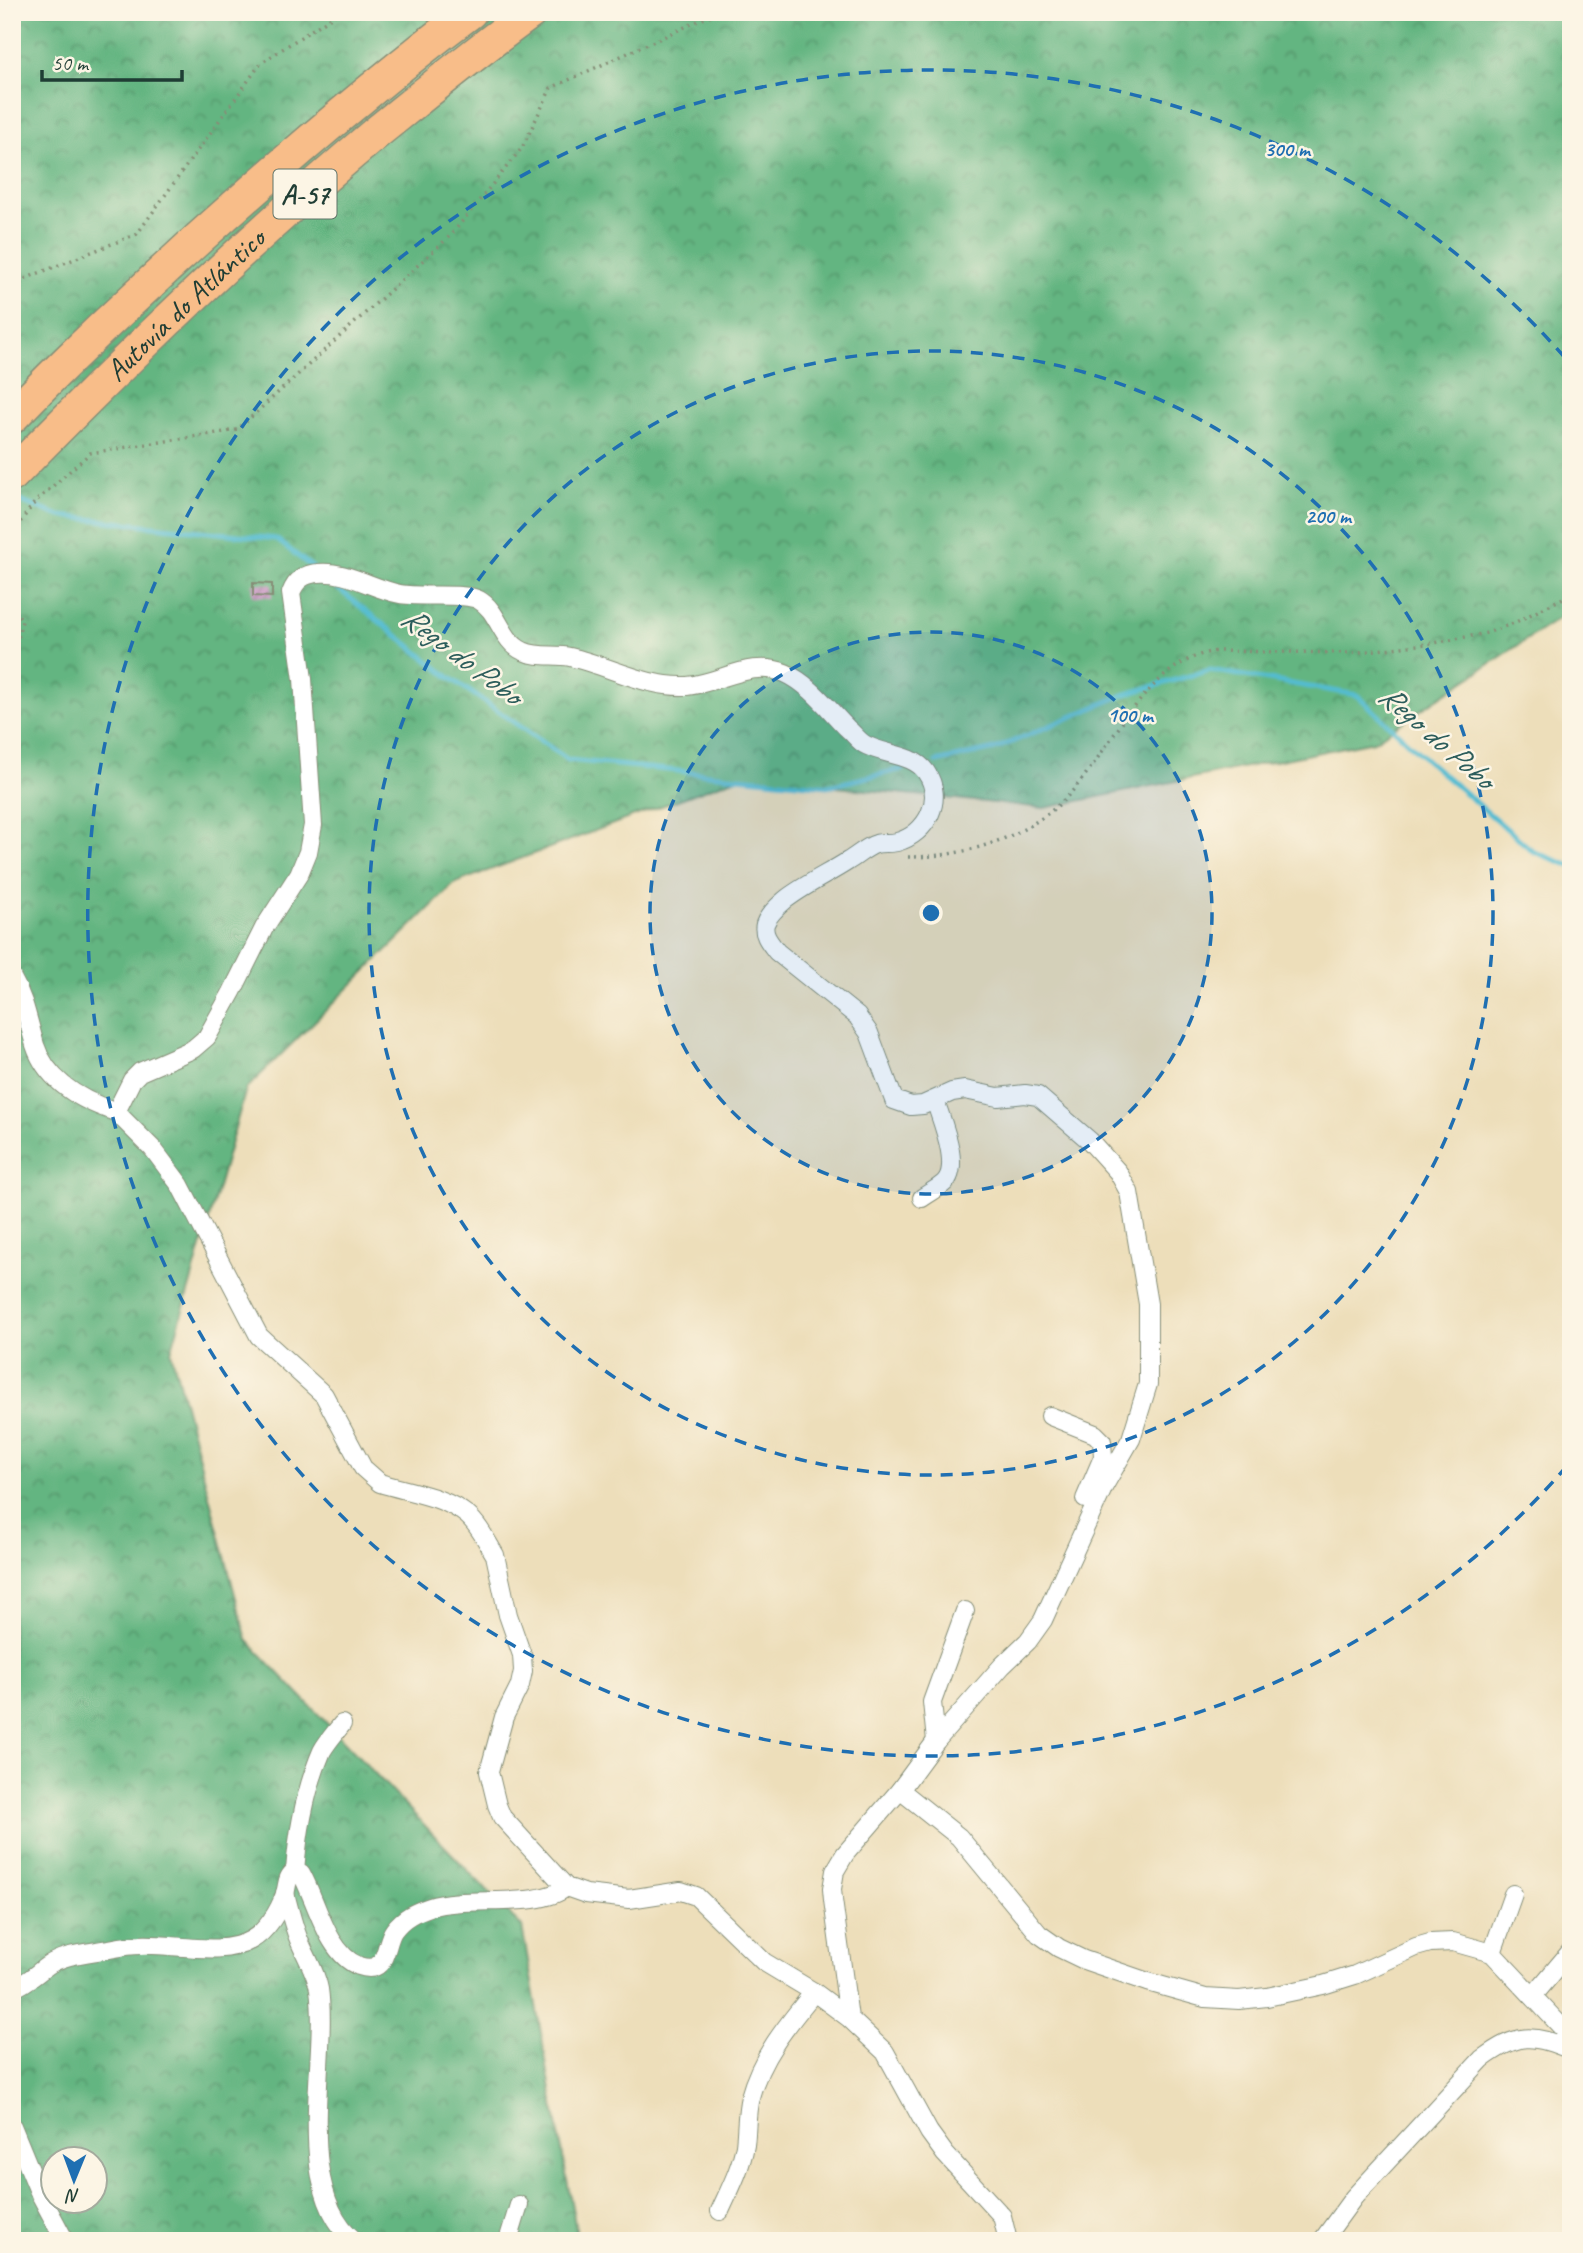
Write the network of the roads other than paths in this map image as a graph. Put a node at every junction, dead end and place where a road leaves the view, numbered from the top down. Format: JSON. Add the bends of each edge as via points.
{"nodes":[{"id":1,"x":470,"y":12,"type":"edge"},
{"id":2,"x":531,"y":12,"type":"edge"},
{"id":3,"x":12,"y":417,"type":"edge"},
{"id":4,"x":12,"y":475,"type":"edge"},
{"id":5,"x":12,"y":978,"type":"edge"},
{"id":6,"x":935,"y":1100,"type":"junction"},
{"id":7,"x":116,"y":1112,"type":"junction"},
{"id":8,"x":922,"y":1198,"type":"dead end"},
{"id":9,"x":1050,"y":1416,"type":"dead end"},
{"id":10,"x":1064,"y":1576,"type":"junction"},
{"id":11,"x":965,"y":1611,"type":"dead end"},
{"id":12,"x":342,"y":1724,"type":"dead end"},
{"id":13,"x":936,"y":1741,"type":"junction"},
{"id":14,"x":900,"y":1790,"type":"junction"},
{"id":15,"x":295,"y":1871,"type":"junction"},
{"id":16,"x":566,"y":1887,"type":"junction"},
{"id":17,"x":285,"y":1893,"type":"junction"},
{"id":18,"x":1513,"y":1895,"type":"dead end"},
{"id":19,"x":1571,"y":1951,"type":"edge"},
{"id":20,"x":1492,"y":1952,"type":"junction"},
{"id":21,"x":12,"y":1989,"type":"edge"},
{"id":22,"x":814,"y":1992,"type":"junction"},
{"id":23,"x":1533,"y":1996,"type":"junction"},
{"id":24,"x":849,"y":2018,"type":"junction"},
{"id":25,"x":1571,"y":2037,"type":"edge"},
{"id":26,"x":1571,"y":2050,"type":"edge"},
{"id":27,"x":12,"y":2126,"type":"edge"},
{"id":28,"x":519,"y":2205,"type":"dead end"},
{"id":29,"x":720,"y":2211,"type":"dead end"},
{"id":30,"x":65,"y":2241,"type":"edge"},
{"id":31,"x":355,"y":2241,"type":"edge"},
{"id":32,"x":508,"y":2241,"type":"edge"},
{"id":33,"x":1008,"y":2241,"type":"edge"},
{"id":34,"x":1322,"y":2241,"type":"edge"}],
"edges":[{"from":1,"to":3,"type":"highway","name":"Autovía do Atlántico","number":"A-57","via":[[269,175]]},
{"from":2,"to":4,"type":"highway","name":"Autovía do Atlántico","number":"A-57","via":[[418,99],[208,280]]},
{"from":5,"to":7,"type":"street","via":[[49,1070],[72,1093]]},
{"from":6,"to":7,"type":"street","via":[[911,1106],[894,1101],[869,1033],[857,1016],[777,952],[764,932],[771,914],[787,899],[875,845],[896,843],[921,828],[934,796],[926,772],[917,763],[863,744],[800,681],[784,673],[765,668],[691,685],[650,683],[568,657],[523,652],[502,632],[482,601],[472,597],[400,594],[319,573],[296,582],[291,593],[303,679],[313,825],[308,852],[207,1037],[193,1049],[140,1072]]},
{"from":6,"to":8,"type":"street","via":[[951,1156],[951,1173]]},
{"from":6,"to":10,"type":"street","via":[[965,1090],[998,1097],[1038,1096],[1090,1141],[1129,1192],[1148,1304],[1148,1384],[1130,1439]]},
{"from":7,"to":16,"type":"street","via":[[180,1185],[260,1336],[324,1395],[369,1476],[455,1507],[468,1515],[491,1547],[523,1671],[496,1742],[491,1784],[502,1817]]},
{"from":9,"to":10,"type":"street","via":[[1096,1434],[1104,1450],[1069,1536]]},
{"from":10,"to":13,"type":"street","via":[[1028,1641]]},
{"from":11,"to":13,"type":"street","via":[[932,1702]]},
{"from":12,"to":15,"type":"street","via":[[323,1749],[314,1773]]},
{"from":13,"to":14,"type":"street"},
{"from":14,"to":20,"type":"street","via":[[959,1837],[1039,1934],[1084,1960],[1185,1993],[1239,2000],[1267,1997],[1355,1975],[1430,1943],[1452,1942]]},
{"from":14,"to":24,"type":"street","via":[[835,1871],[833,1900]]},
{"from":15,"to":16,"type":"street","via":[[307,1885],[317,1914],[337,1946],[351,1961],[372,1967],[386,1956],[392,1933],[402,1920],[416,1912],[458,1902],[559,1894]]},
{"from":15,"to":17,"type":"street"},
{"from":16,"to":22,"type":"street","via":[[629,1899],[688,1892],[764,1962]]},
{"from":17,"to":21,"type":"street","via":[[261,1934],[234,1947],[140,1945],[69,1956]]},
{"from":17,"to":31,"type":"street","via":[[318,1984],[322,2015],[317,2142],[324,2191],[335,2220]]},
{"from":18,"to":20,"type":"street"},
{"from":19,"to":23,"type":"street"},
{"from":20,"to":23,"type":"street"},
{"from":22,"to":24,"type":"street"},
{"from":22,"to":29,"type":"street","via":[[764,2061],[750,2096],[739,2169]]},
{"from":23,"to":25,"type":"street"},
{"from":24,"to":33,"type":"street","via":[[885,2052],[929,2132],[1002,2216]]},
{"from":26,"to":34,"type":"street","via":[[1537,2037],[1513,2040],[1482,2059],[1363,2187]]},
{"from":27,"to":30,"type":"street"},
{"from":28,"to":32,"type":"street"}]}
